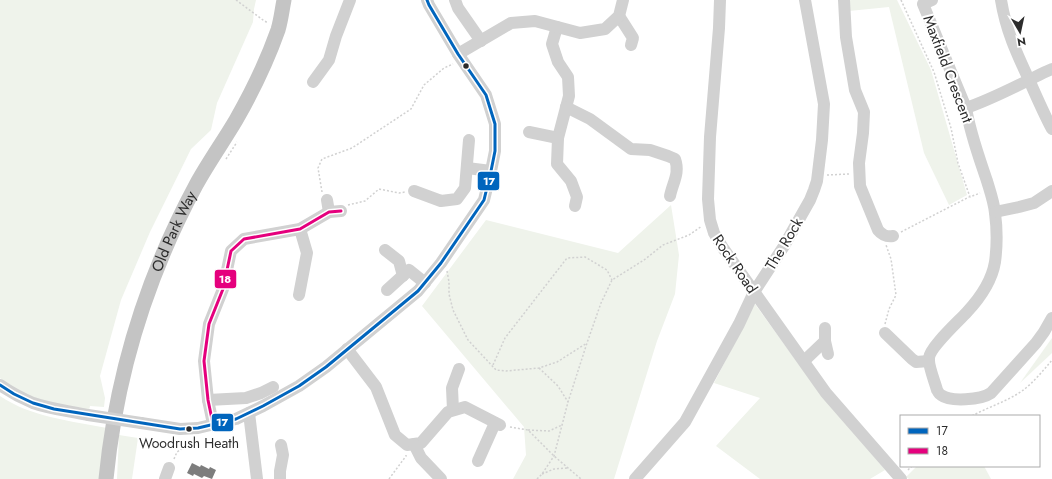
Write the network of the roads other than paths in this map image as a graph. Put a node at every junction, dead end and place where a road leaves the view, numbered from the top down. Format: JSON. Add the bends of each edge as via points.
{"nodes":[{"id":1,"x":284,"y":0,"type":"edge"},
{"id":2,"x":350,"y":0,"type":"edge"},
{"id":3,"x":427,"y":0,"type":"edge"},
{"id":4,"x":454,"y":0,"type":"edge"},
{"id":5,"x":623,"y":0,"type":"edge"},
{"id":6,"x":720,"y":0,"type":"edge"},
{"id":7,"x":804,"y":0,"type":"edge"},
{"id":8,"x":844,"y":0,"type":"edge"},
{"id":9,"x":932,"y":0,"type":"edge"},
{"id":10,"x":1001,"y":0,"type":"edge"},
{"id":11,"x":619,"y":16,"type":"junction"},
{"id":12,"x":557,"y":27,"type":"junction"},
{"id":13,"x":481,"y":41,"type":"junction"},
{"id":14,"x":631,"y":45,"type":"dead end"},
{"id":15,"x":460,"y":58,"type":"junction"},
{"id":16,"x":1052,"y":69,"type":"edge"},
{"id":17,"x":1029,"y":80,"type":"junction"},
{"id":18,"x":313,"y":82,"type":"dead end"},
{"id":19,"x":566,"y":107,"type":"junction"},
{"id":20,"x":966,"y":108,"type":"junction"},
{"id":21,"x":1052,"y":129,"type":"edge"},
{"id":22,"x":529,"y":132,"type":"dead end"},
{"id":23,"x":558,"y":138,"type":"junction"},
{"id":24,"x":469,"y":140,"type":"dead end"},
{"id":25,"x":467,"y":168,"type":"junction"},
{"id":26,"x":492,"y":171,"type":"junction"},
{"id":27,"x":414,"y":191,"type":"road end"},
{"id":28,"x":1052,"y":191,"type":"edge"},
{"id":29,"x":670,"y":196,"type":"dead end"},
{"id":30,"x":575,"y":206,"type":"dead end"},
{"id":31,"x":332,"y":208,"type":"road end"},
{"id":32,"x":995,"y":212,"type":"junction"},
{"id":33,"x":300,"y":229,"type":"junction"},
{"id":34,"x":883,"y":232,"type":"road end"},
{"id":35,"x":385,"y":250,"type":"dead end"},
{"id":36,"x":403,"y":276,"type":"junction"},
{"id":37,"x":425,"y":283,"type":"junction"},
{"id":38,"x":387,"y":290,"type":"dead end"},
{"id":39,"x":754,"y":292,"type":"junction"},
{"id":40,"x":299,"y":295,"type":"dead end"},
{"id":41,"x":1052,"y":318,"type":"edge"},
{"id":42,"x":825,"y":328,"type":"dead end"},
{"id":43,"x":885,"y":333,"type":"road end"},
{"id":44,"x":825,"y":341,"type":"junction"},
{"id":45,"x":348,"y":349,"type":"junction"},
{"id":46,"x":828,"y":354,"type":"dead end"},
{"id":47,"x":804,"y":361,"type":"junction"},
{"id":48,"x":929,"y":361,"type":"junction"},
{"id":49,"x":459,"y":369,"type":"dead end"},
{"id":50,"x":0,"y":385,"type":"edge"},
{"id":51,"x":273,"y":387,"type":"dead end"},
{"id":52,"x":208,"y":400,"type":"junction"},
{"id":53,"x":452,"y":410,"type":"junction"},
{"id":54,"x":249,"y":413,"type":"junction"},
{"id":55,"x":213,"y":424,"type":"junction"},
{"id":56,"x":411,"y":444,"type":"junction"},
{"id":57,"x":281,"y":445,"type":"dead end"},
{"id":58,"x":478,"y":461,"type":"dead end"},
{"id":59,"x":106,"y":479,"type":"edge"},
{"id":60,"x":257,"y":479,"type":"edge"},
{"id":61,"x":280,"y":479,"type":"edge"},
{"id":62,"x":441,"y":479,"type":"edge"},
{"id":63,"x":635,"y":479,"type":"edge"},
{"id":64,"x":901,"y":479,"type":"edge"}],
"edges":[{"from":1,"to":59,"type":"main road","name":"Old Park Way","via":[[278,29],[253,86],[236,120],[197,184],[169,240],[148,295],[119,394]]},
{"from":2,"to":18,"type":"street","via":[[329,60]]},
{"from":3,"to":15,"type":"street"},
{"from":4,"to":13,"type":"street"},
{"from":5,"to":11,"type":"street"},
{"from":6,"to":39,"type":"street","name":"Rock Road","via":[[709,150],[710,220],[720,244]]},
{"from":7,"to":39,"type":"street","name":"The Rock","via":[[824,104],[818,174],[810,200]]},
{"from":8,"to":34,"type":"street","via":[[846,37],[855,90],[864,112],[859,163],[860,186]]},
{"from":9,"to":20,"type":"street","name":"Maxfield Crescent","via":[[923,4]]},
{"from":10,"to":17,"type":"street","via":[[1012,41]]},
{"from":11,"to":12,"type":"street","via":[[605,29],[580,33]]},
{"from":11,"to":14,"type":"street","via":[[633,38]]},
{"from":12,"to":13,"type":"street","via":[[535,21],[511,23]]},
{"from":12,"to":19,"type":"street","via":[[552,44],[558,62],[568,77],[569,96]]},
{"from":13,"to":15,"type":"street"},
{"from":15,"to":26,"type":"street","via":[[486,95],[495,124]]},
{"from":16,"to":17,"type":"street"},
{"from":17,"to":20,"type":"street"},
{"from":17,"to":21,"type":"street"},
{"from":19,"to":23,"type":"street"},
{"from":19,"to":29,"type":"street","via":[[590,119],[632,149],[650,150],[675,159],[676,175]]},
{"from":20,"to":32,"type":"street","name":"Maxfield Crescent"},
{"from":22,"to":23,"type":"street"},
{"from":23,"to":30,"type":"street","via":[[557,164],[571,181],[577,197]]},
{"from":24,"to":25,"type":"street"},
{"from":25,"to":26,"type":"street"},
{"from":25,"to":27,"type":"street","via":[[465,188],[457,199],[441,201]]},
{"from":26,"to":37,"type":"street","via":[[484,200]]},
{"from":28,"to":32,"type":"street","via":[[1034,203]]},
{"from":31,"to":33,"type":"street"},
{"from":32,"to":48,"type":"street","name":"Maxfield Crescent","via":[[995,262],[990,277],[969,310],[934,346]]},
{"from":33,"to":40,"type":"street","via":[[307,254]]},
{"from":33,"to":52,"type":"street","via":[[244,240],[231,251],[223,289],[209,324],[204,361]]},
{"from":35,"to":36,"type":"street","via":[[399,261]]},
{"from":36,"to":37,"type":"street","via":[[409,270]]},
{"from":36,"to":38,"type":"street"},
{"from":37,"to":45,"type":"street","via":[[418,292]]},
{"from":39,"to":47,"type":"street","name":"Rock Road"},
{"from":39,"to":63,"type":"street","name":"The Rock","via":[[685,422]]},
{"from":41,"to":48,"type":"street","via":[[1036,343],[987,396],[961,399],[939,394]]},
{"from":42,"to":44,"type":"street"},
{"from":43,"to":48,"type":"street","via":[[916,362]]},
{"from":44,"to":46,"type":"street"},
{"from":44,"to":47,"type":"street"},
{"from":45,"to":54,"type":"street","via":[[299,386]]},
{"from":45,"to":56,"type":"street","via":[[376,387],[395,435]]},
{"from":47,"to":64,"type":"street","name":"Rock Road","via":[[826,393]]},
{"from":49,"to":53,"type":"street","via":[[452,388]]},
{"from":50,"to":55,"type":"street","bridge":true,"via":[[33,403],[54,409],[180,429]]},
{"from":51,"to":52,"type":"street","via":[[246,398]]},
{"from":52,"to":55,"type":"street"},
{"from":53,"to":56,"type":"street","via":[[421,442]]},
{"from":53,"to":58,"type":"street","via":[[465,407],[497,424]]},
{"from":54,"to":55,"type":"street"},
{"from":54,"to":60,"type":"street"},
{"from":56,"to":62,"type":"street"},
{"from":57,"to":61,"type":"street","via":[[283,455]]}]}
